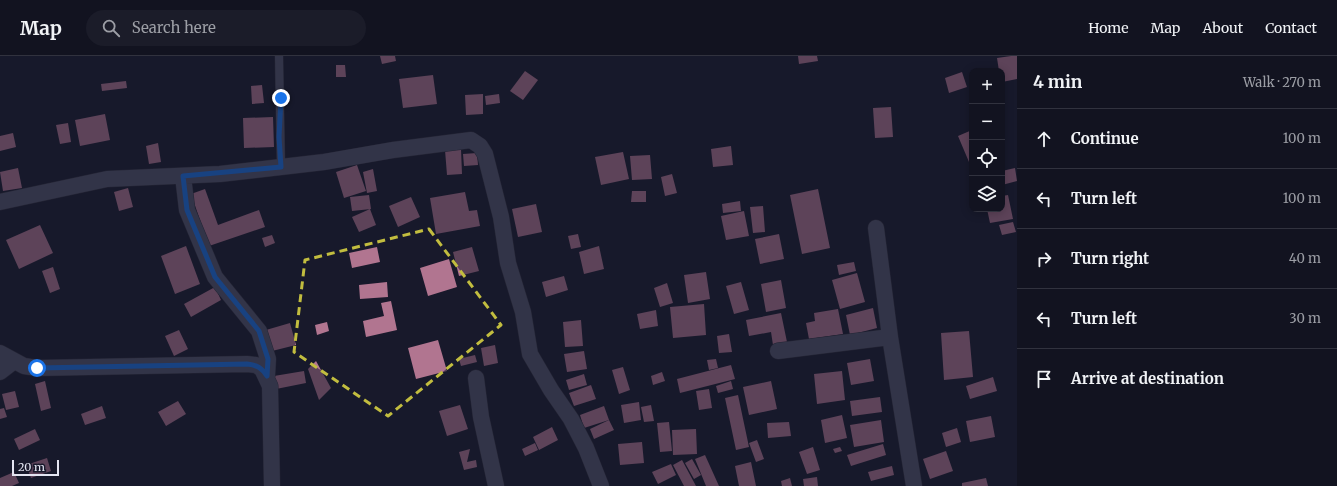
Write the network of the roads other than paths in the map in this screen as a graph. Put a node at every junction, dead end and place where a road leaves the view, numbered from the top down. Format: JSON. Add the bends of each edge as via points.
{"nodes":[{"id":1,"x":279,"y":56,"type":"edge"},
{"id":2,"x":281,"y":167,"type":"junction"},
{"id":3,"x":183,"y":176,"type":"junction"},
{"id":4,"x":0,"y":202,"type":"edge"},
{"id":5,"x":876,"y":228,"type":"dead end"},
{"id":6,"x":890,"y":337,"type":"junction"},
{"id":7,"x":778,"y":351,"type":"dead end"},
{"id":8,"x":7,"y":357,"type":"edge"},
{"id":9,"x":0,"y":372,"type":"edge"},
{"id":10,"x":267,"y":376,"type":"junction"},
{"id":11,"x":476,"y":378,"type":"dead end"},
{"id":12,"x":272,"y":486,"type":"edge"},
{"id":13,"x":496,"y":486,"type":"edge"},
{"id":14,"x":601,"y":486,"type":"edge"},
{"id":15,"x":914,"y":486,"type":"edge"}],
"edges":[{"from":1,"to":2,"type":"lane"},
{"from":2,"to":3,"type":"street"},
{"from":2,"to":14,"type":"street","via":[[471,140],[480,146],[485,154],[501,217],[508,263],[523,312],[530,354],[550,390],[572,419]]},
{"from":3,"to":4,"type":"street","via":[[107,179]]},
{"from":3,"to":10,"type":"street","via":[[187,210],[215,277],[259,331],[268,359]]},
{"from":5,"to":6,"type":"street"},
{"from":6,"to":7,"type":"street"},
{"from":6,"to":15,"type":"street"},
{"from":8,"to":9,"type":"street"},
{"from":8,"to":10,"type":"street","via":[[24,366],[37,368],[247,364],[256,365]]},
{"from":10,"to":12,"type":"street","via":[[270,386]]},
{"from":11,"to":13,"type":"street","via":[[481,417]]}]}
